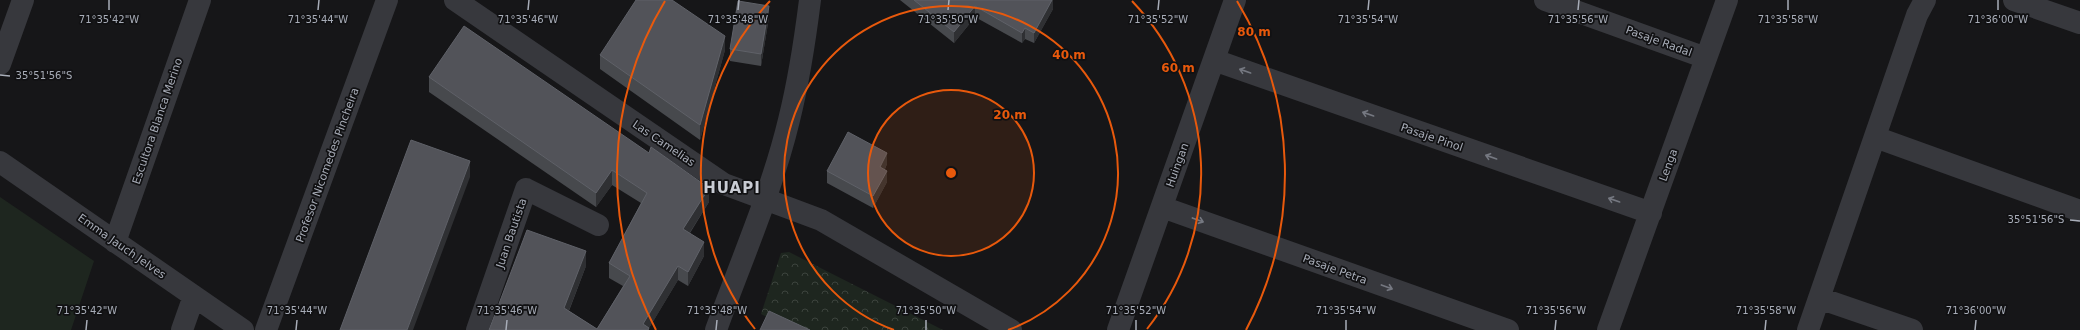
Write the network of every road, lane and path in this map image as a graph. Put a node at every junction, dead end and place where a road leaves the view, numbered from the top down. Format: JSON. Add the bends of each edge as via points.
{"nodes":[{"id":1,"x":24,"y":0,"type":"edge"},
{"id":2,"x":200,"y":0,"type":"edge"},
{"id":3,"x":387,"y":0,"type":"edge"},
{"id":4,"x":455,"y":0,"type":"edge"},
{"id":5,"x":810,"y":0,"type":"edge"},
{"id":6,"x":1235,"y":0,"type":"edge"},
{"id":7,"x":1545,"y":0,"type":"edge"},
{"id":8,"x":1727,"y":0,"type":"edge"},
{"id":9,"x":1925,"y":0,"type":"edge"},
{"id":10,"x":2014,"y":0,"type":"edge"},
{"id":11,"x":2080,"y":23,"type":"edge"},
{"id":12,"x":1706,"y":58,"type":"junction"},
{"id":13,"x":1214,"y":60,"type":"junction"},
{"id":14,"x":0,"y":64,"type":"edge"},
{"id":15,"x":1875,"y":137,"type":"junction"},
{"id":16,"x":0,"y":162,"type":"edge"},
{"id":17,"x":765,"y":198,"type":"junction"},
{"id":18,"x":1162,"y":207,"type":"junction"},
{"id":19,"x":2080,"y":211,"type":"edge"},
{"id":20,"x":1651,"y":213,"type":"junction"},
{"id":21,"x":598,"y":225,"type":"dead end"},
{"id":22,"x":115,"y":242,"type":"junction"},
{"id":23,"x":194,"y":296,"type":"junction"},
{"id":24,"x":1819,"y":298,"type":"junction"},
{"id":25,"x":182,"y":330,"type":"edge"},
{"id":26,"x":243,"y":330,"type":"edge"},
{"id":27,"x":266,"y":330,"type":"edge"},
{"id":28,"x":477,"y":330,"type":"edge"},
{"id":29,"x":716,"y":330,"type":"edge"},
{"id":30,"x":1011,"y":330,"type":"edge"},
{"id":31,"x":1118,"y":330,"type":"edge"},
{"id":32,"x":1508,"y":330,"type":"edge"},
{"id":33,"x":1608,"y":330,"type":"edge"},
{"id":34,"x":1808,"y":330,"type":"edge"},
{"id":35,"x":1912,"y":330,"type":"edge"}],
"edges":[{"from":1,"to":14,"type":"street"},
{"from":2,"to":22,"type":"street","name":"Escultora Blanca Merino"},
{"from":3,"to":27,"type":"street","name":"Profesor Nicomedes Pincheira"},
{"from":4,"to":17,"type":"street","name":"Las Camelias","via":[[724,184]]},
{"from":5,"to":17,"type":"street","via":[[804,47],[789,121]]},
{"from":6,"to":13,"type":"street","name":"Huingan"},
{"from":7,"to":12,"type":"street","name":"Pasaje Radal"},
{"from":8,"to":12,"type":"street","name":"Lenga"},
{"from":9,"to":15,"type":"street","via":[[1917,15]]},
{"from":10,"to":11,"type":"street"},
{"from":12,"to":20,"type":"street","name":"Lenga"},
{"from":13,"to":18,"type":"street","name":"Huingan"},
{"from":20,"to":13,"type":"street","name":"Pasaje Pinol","one_way":true},
{"from":15,"to":19,"type":"street"},
{"from":15,"to":24,"type":"street"},
{"from":16,"to":22,"type":"street","name":"Emma Jauch Jelves"},
{"from":17,"to":29,"type":"street"},
{"from":17,"to":30,"type":"street","name":"Las Camelias","via":[[831,225]]},
{"from":18,"to":31,"type":"street","name":"Huingan"},
{"from":18,"to":32,"type":"street","name":"Pasaje Petra","one_way":true},
{"from":20,"to":33,"type":"street","name":"Lenga"},
{"from":21,"to":28,"type":"street","name":"Juan Bautista","via":[[526,189]]},
{"from":22,"to":23,"type":"street","name":"Emma Jauch Jelves"},
{"from":23,"to":25,"type":"street"},
{"from":23,"to":26,"type":"street","name":"Emma Jauch Jelves"},
{"from":24,"to":34,"type":"street"},
{"from":24,"to":35,"type":"street"}]}
